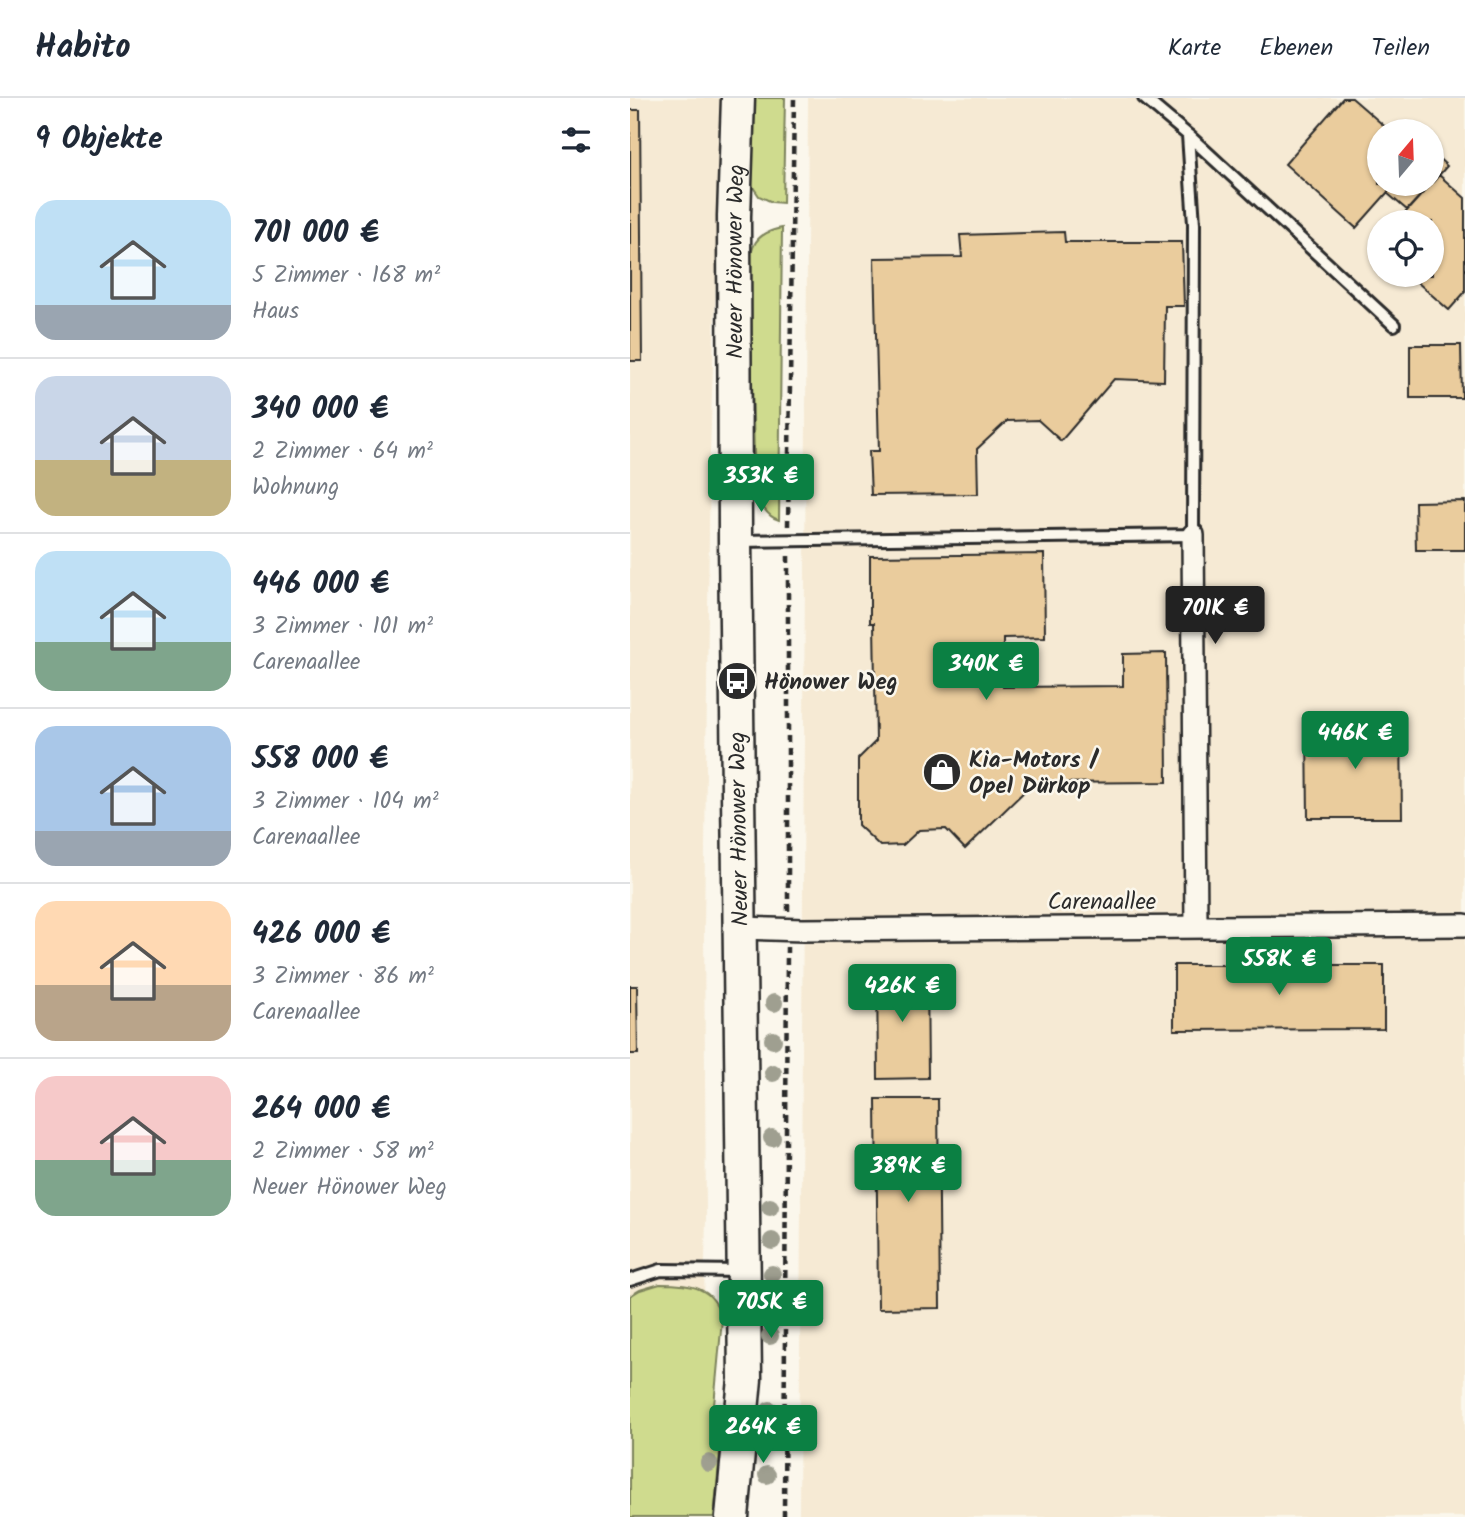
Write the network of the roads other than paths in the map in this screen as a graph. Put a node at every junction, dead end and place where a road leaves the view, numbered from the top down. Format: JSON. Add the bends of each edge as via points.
{"nodes":[{"id":1,"x":738,"y":98,"type":"edge"},
{"id":2,"x":1144,"y":98,"type":"edge"},
{"id":3,"x":1188,"y":135,"type":"junction"},
{"id":4,"x":1394,"y":326,"type":"dead end"},
{"id":5,"x":1193,"y":535,"type":"junction"},
{"id":6,"x":735,"y":541,"type":"junction"},
{"id":7,"x":1465,"y":925,"type":"edge"},
{"id":8,"x":1196,"y":927,"type":"junction"},
{"id":9,"x":740,"y":928,"type":"junction"},
{"id":10,"x":744,"y":1271,"type":"junction"},
{"id":11,"x":630,"y":1280,"type":"edge"},
{"id":12,"x":732,"y":1517,"type":"edge"}],
"edges":[{"from":1,"to":6,"type":"main road","name":"Neuer Hönower Weg"},
{"from":2,"to":3,"type":"lane"},
{"from":3,"to":4,"type":"lane"},
{"from":3,"to":5,"type":"lane","via":[[1194,224]]},
{"from":5,"to":6,"type":"lane"},
{"from":5,"to":8,"type":"street"},
{"from":6,"to":9,"type":"main road","name":"Neuer Hönower Weg"},
{"from":7,"to":8,"type":"street","name":"Carenaallee"},
{"from":8,"to":9,"type":"street","name":"Carenaallee"},
{"from":9,"to":10,"type":"main road","name":"Neuer Hönower Weg"},
{"from":10,"to":11,"type":"lane","via":[[662,1269]]},
{"from":10,"to":12,"type":"main road","name":"Neuer Hönower Weg","via":[[745,1379]]}]}
